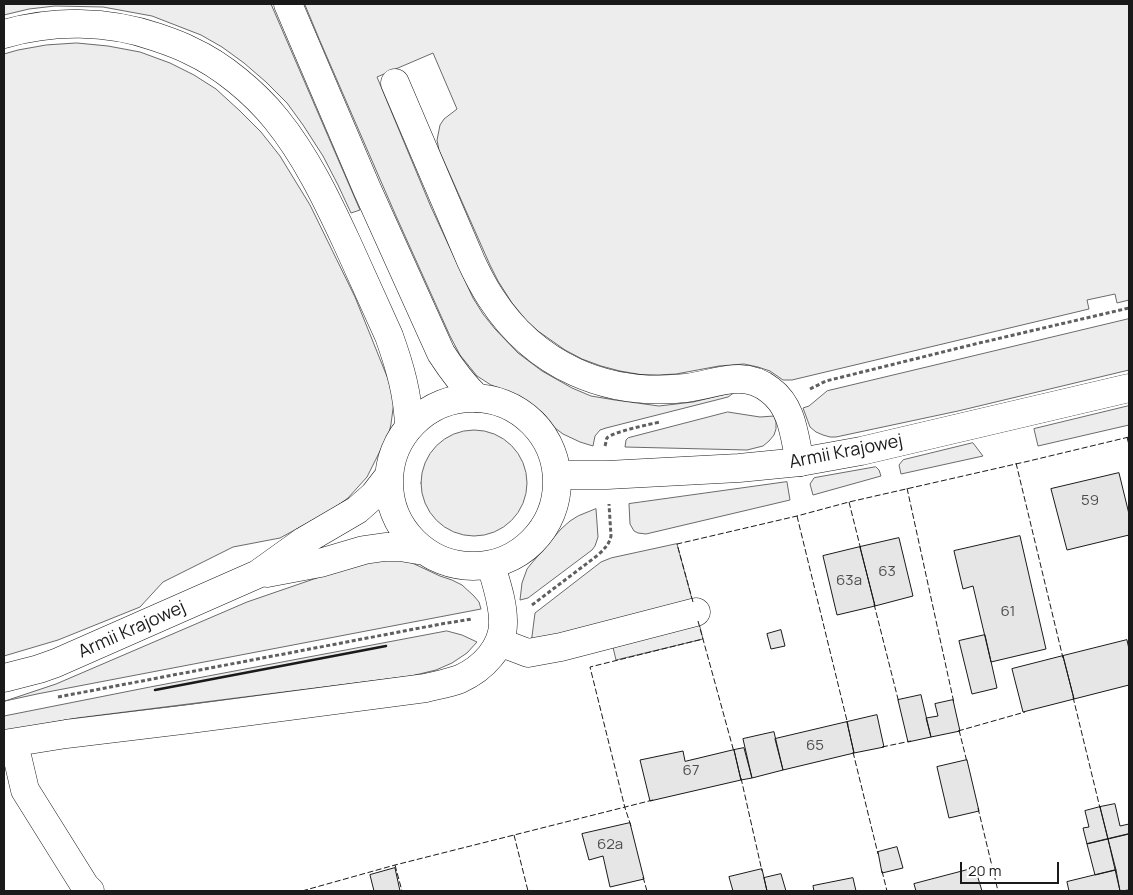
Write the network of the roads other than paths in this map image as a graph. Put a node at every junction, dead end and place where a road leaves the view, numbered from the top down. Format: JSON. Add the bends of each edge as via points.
{"nodes":[{"id":1,"x":288,"y":4,"type":"edge"},
{"id":2,"x":4,"y":34,"type":"edge"},
{"id":3,"x":395,"y":83,"type":"dead end"},
{"id":4,"x":1129,"y":388,"type":"edge"},
{"id":5,"x":477,"y":398,"type":"junction"},
{"id":6,"x":409,"y":427,"type":"junction"},
{"id":7,"x":800,"y":462,"type":"junction"},
{"id":8,"x":557,"y":475,"type":"junction"},
{"id":9,"x":388,"y":477,"type":"junction"},
{"id":10,"x":424,"y":551,"type":"junction"},
{"id":11,"x":492,"y":565,"type":"junction"},
{"id":12,"x":258,"y":574,"type":"junction"},
{"id":13,"x":696,"y":612,"type":"dead end"},
{"id":14,"x":499,"y":642,"type":"junction"},
{"id":15,"x":4,"y":678,"type":"edge"},
{"id":16,"x":9,"y":743,"type":"edge"},
{"id":17,"x":90,"y":891,"type":"edge"}],
"edges":[{"from":1,"to":5,"type":"main road","via":[[441,353],[451,370]]},
{"from":2,"to":6,"type":"main road","via":[[40,25],[66,23],[118,27],[144,33],[192,51],[235,79],[255,97],[292,140],[332,212],[389,336],[405,386]]},
{"from":3,"to":7,"type":"main road","via":[[478,275],[505,318],[524,338],[571,371],[612,384],[672,389],[734,378],[763,386],[776,396],[789,414]]},
{"from":4,"to":7,"type":"main road","name":"Armii Krajowej"},
{"from":5,"to":6,"type":"main road","via":[[440,405],[425,412]]},
{"from":5,"to":8,"type":"main road","via":[[515,409],[531,421],[550,448]]},
{"from":6,"to":9,"type":"main road","via":[[393,455]]},
{"from":7,"to":8,"type":"main road","name":"Armii Krajowej","via":[[739,468]]},
{"from":8,"to":11,"type":"main road","via":[[555,501],[545,526],[528,547]]},
{"from":9,"to":10,"type":"main road","via":[[388,490],[397,518],[406,534]]},
{"from":9,"to":12,"type":"main road","name":"Armii Krajowej","via":[[357,510],[304,541]]},
{"from":10,"to":11,"type":"main road","via":[[456,565]]},
{"from":10,"to":12,"type":"main road","name":"Armii Krajowej","via":[[385,547]]},
{"from":11,"to":14,"type":"main road","via":[[504,623]]},
{"from":12,"to":15,"type":"main road","name":"Armii Krajowej","via":[[56,663]]},
{"from":13,"to":14,"type":"main road","via":[[528,653]]},
{"from":14,"to":16,"type":"main road","via":[[494,653],[471,673],[436,686]]},
{"from":16,"to":17,"type":"main road","via":[[25,790]]}]}
